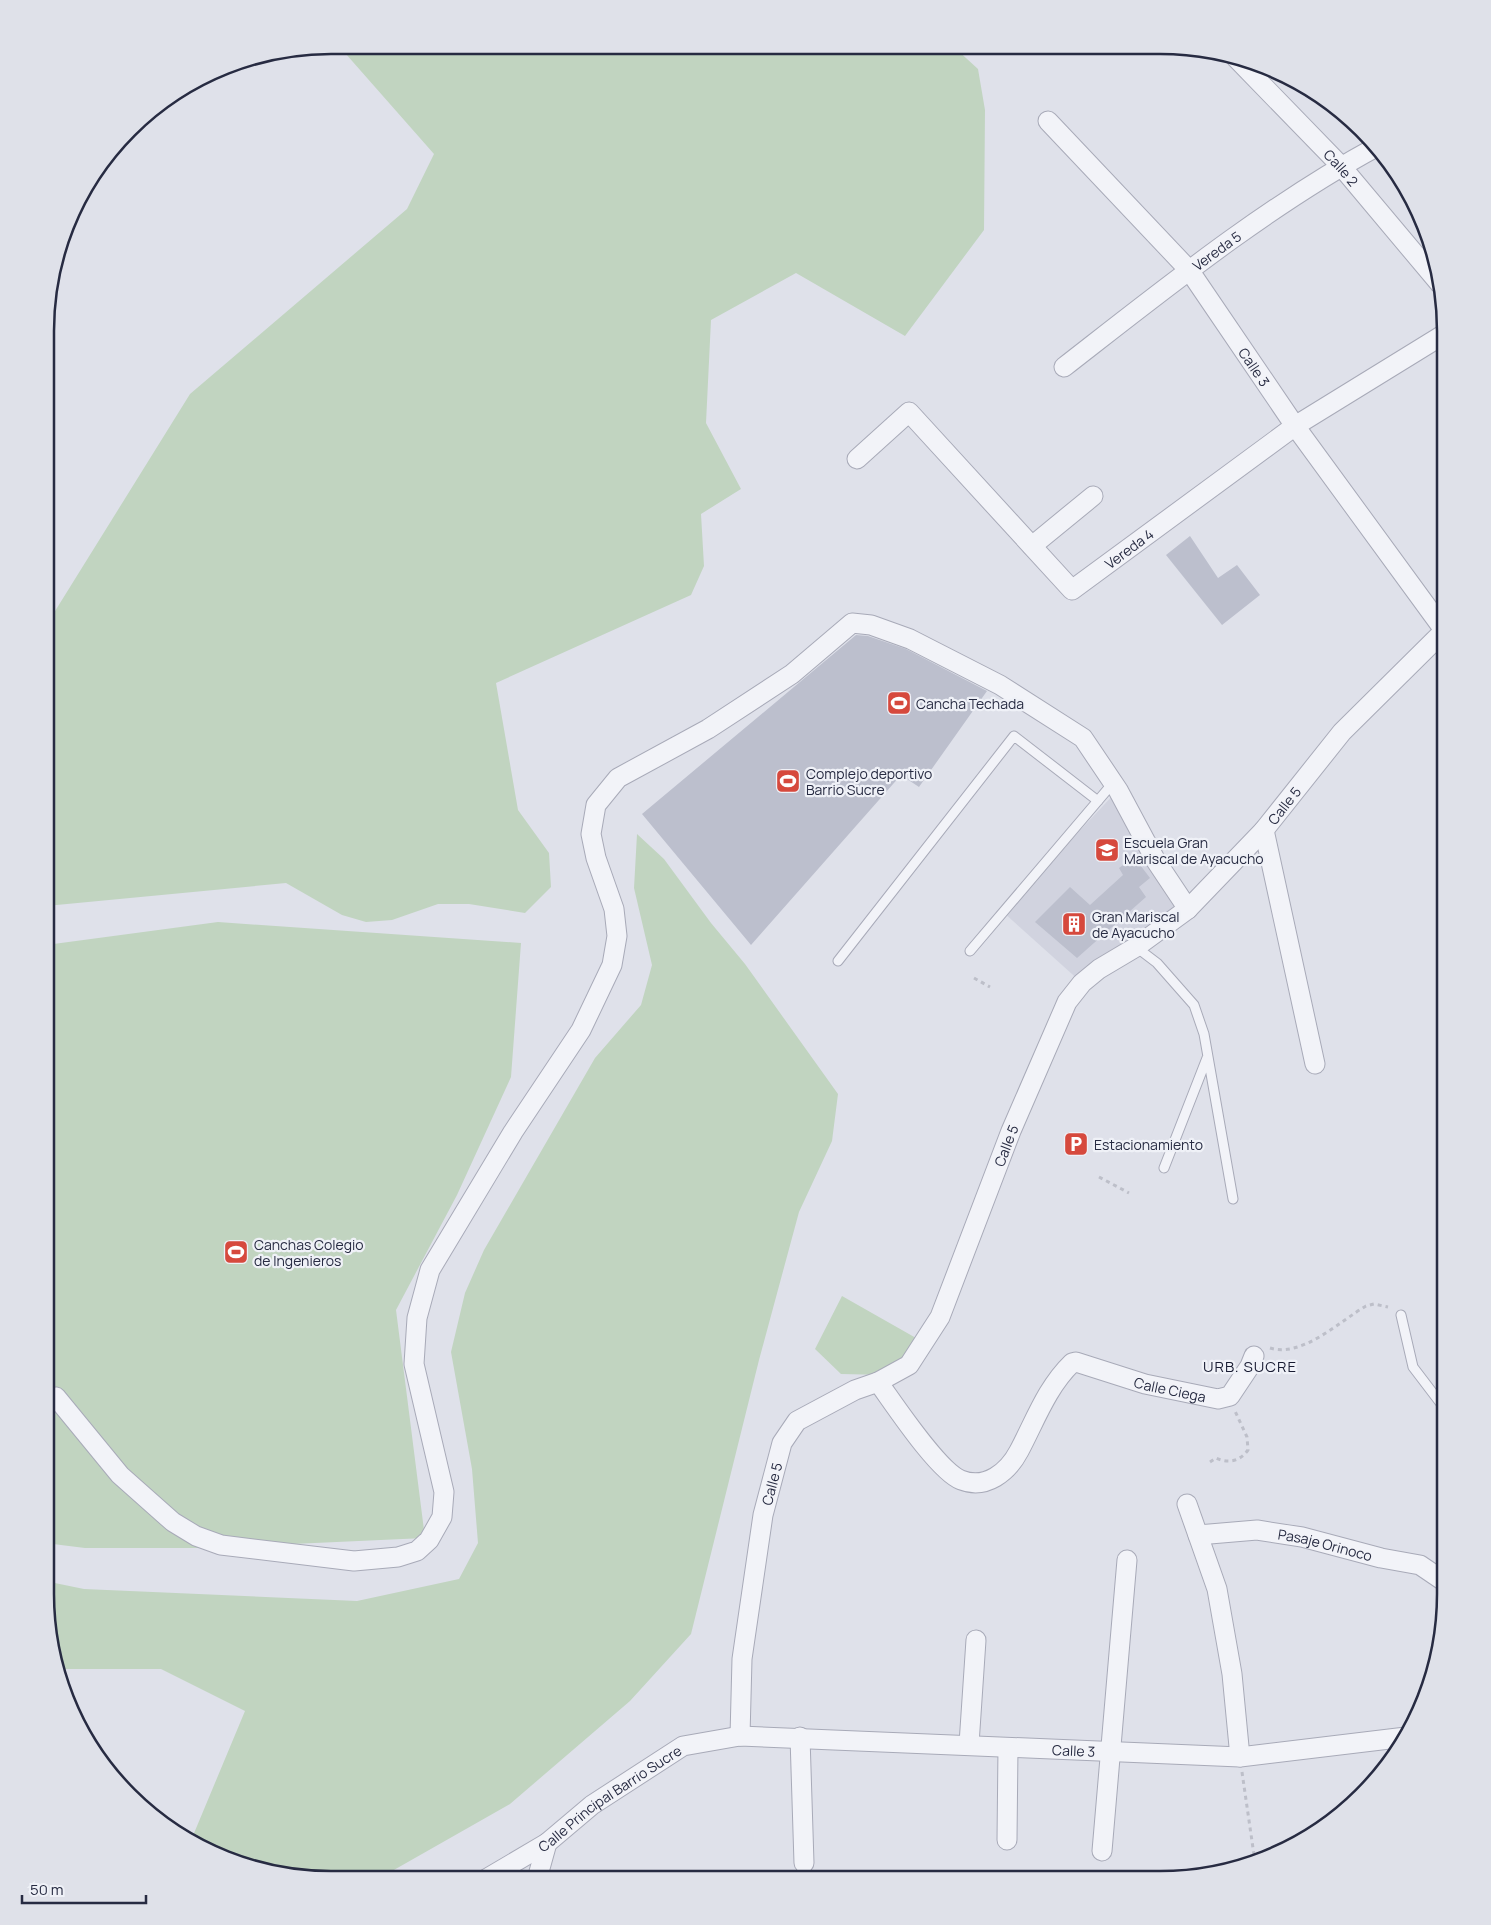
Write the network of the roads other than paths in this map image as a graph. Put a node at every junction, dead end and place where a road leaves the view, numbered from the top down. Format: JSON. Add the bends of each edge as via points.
{"nodes":[{"id":1,"x":1244,"y":67,"type":"edge"},
{"id":2,"x":1048,"y":120,"type":"dead end"},
{"id":3,"x":1371,"y":150,"type":"edge"},
{"id":4,"x":1341,"y":166,"type":"junction"},
{"id":5,"x":1189,"y":270,"type":"junction"},
{"id":6,"x":1431,"y":274,"type":"edge"},
{"id":7,"x":1437,"y":339,"type":"edge"},
{"id":8,"x":1064,"y":367,"type":"dead end"},
{"id":9,"x":1295,"y":426,"type":"junction"},
{"id":10,"x":857,"y":459,"type":"dead end"},
{"id":11,"x":1093,"y":496,"type":"dead end"},
{"id":12,"x":1032,"y":546,"type":"junction"},
{"id":13,"x":1437,"y":618,"type":"edge"},
{"id":14,"x":1437,"y":637,"type":"edge"},
{"id":15,"x":1113,"y":784,"type":"junction"},
{"id":16,"x":1098,"y":801,"type":"junction"},
{"id":17,"x":1264,"y":830,"type":"junction"},
{"id":18,"x":1188,"y":909,"type":"junction"},
{"id":19,"x":1136,"y":947,"type":"junction"},
{"id":20,"x":970,"y":951,"type":"dead end"},
{"id":21,"x":838,"y":961,"type":"dead end"},
{"id":22,"x":1208,"y":1058,"type":"junction"},
{"id":23,"x":1315,"y":1064,"type":"dead end"},
{"id":24,"x":1164,"y":1168,"type":"dead end"},
{"id":25,"x":1233,"y":1199,"type":"dead end"},
{"id":26,"x":1401,"y":1315,"type":"dead end"},
{"id":27,"x":1259,"y":1350,"type":"road end"},
{"id":28,"x":878,"y":1382,"type":"junction"},
{"id":29,"x":56,"y":1397,"type":"dead end"},
{"id":30,"x":1437,"y":1397,"type":"edge"},
{"id":31,"x":1187,"y":1504,"type":"dead end"},
{"id":32,"x":1198,"y":1535,"type":"junction"},
{"id":33,"x":1126,"y":1560,"type":"dead end"},
{"id":34,"x":1437,"y":1577,"type":"edge"},
{"id":35,"x":976,"y":1640,"type":"dead end"},
{"id":36,"x":740,"y":1736,"type":"junction"},
{"id":37,"x":800,"y":1737,"type":"junction"},
{"id":38,"x":1397,"y":1738,"type":"edge"},
{"id":39,"x":969,"y":1744,"type":"junction"},
{"id":40,"x":1008,"y":1748,"type":"junction"},
{"id":41,"x":1112,"y":1752,"type":"junction"},
{"id":42,"x":1240,"y":1757,"type":"junction"},
{"id":43,"x":1007,"y":1840,"type":"dead end"},
{"id":44,"x":547,"y":1844,"type":"junction"},
{"id":45,"x":1102,"y":1851,"type":"dead end"},
{"id":46,"x":804,"y":1863,"type":"dead end"},
{"id":47,"x":500,"y":1871,"type":"edge"},
{"id":48,"x":539,"y":1871,"type":"edge"}],
"edges":[{"from":1,"to":4,"type":"street","name":"Calle 2"},
{"from":2,"to":5,"type":"street","name":"Calle 3"},
{"from":3,"to":4,"type":"street","name":"Vereda 5"},
{"from":4,"to":5,"type":"street","name":"Vereda 5"},
{"from":4,"to":6,"type":"street","name":"Calle 2"},
{"from":5,"to":8,"type":"street","name":"Vereda 5"},
{"from":5,"to":9,"type":"street","name":"Calle 3"},
{"from":7,"to":9,"type":"street","name":"Vereda 4"},
{"from":9,"to":12,"type":"street","name":"Vereda 4","via":[[1072,590]]},
{"from":9,"to":13,"type":"street","name":"Calle 3"},
{"from":10,"to":12,"type":"street","name":"Vereda 4","via":[[909,412]]},
{"from":11,"to":12,"type":"street"},
{"from":14,"to":17,"type":"street","name":"Calle 5","via":[[1342,732]]},
{"from":15,"to":16,"type":"lane"},
{"from":15,"to":18,"type":"street","via":[[1156,861]]},
{"from":15,"to":29,"type":"street","via":[[1084,738],[1053,717],[1000,685],[910,639],[872,625],[852,623],[792,674],[708,729],[618,778],[596,805],[591,834],[614,909],[617,936],[612,965],[581,1030],[513,1132],[430,1270],[417,1318],[414,1364],[444,1492],[442,1517],[429,1540],[417,1551],[398,1557],[354,1561],[221,1545],[196,1536],[172,1522],[120,1475]]},
{"from":16,"to":20,"type":"lane"},
{"from":16,"to":21,"type":"lane","via":[[1014,736]]},
{"from":17,"to":18,"type":"street","name":"Calle 5"},
{"from":17,"to":23,"type":"street"},
{"from":18,"to":19,"type":"street","name":"Calle 5"},
{"from":19,"to":22,"type":"lane","via":[[1157,963],[1194,1004]]},
{"from":19,"to":28,"type":"street","name":"Calle 5","via":[[1099,969],[1067,1002],[1011,1131],[940,1317],[909,1365]]},
{"from":22,"to":24,"type":"lane"},
{"from":22,"to":25,"type":"lane"},
{"from":26,"to":30,"type":"lane","via":[[1414,1367]]},
{"from":27,"to":28,"type":"street","name":"Calle Ciega","via":[[1230,1396],[1218,1398],[1145,1384],[1076,1362],[1068,1367],[1048,1393],[1018,1454],[1003,1474],[983,1482],[960,1480],[937,1461]]},
{"from":28,"to":36,"type":"street","name":"Calle 5","via":[[855,1390],[797,1421],[782,1443],[763,1516],[742,1659]]},
{"from":31,"to":32,"type":"street"},
{"from":32,"to":34,"type":"street","name":"Pasaje Orinoco","via":[[1257,1530],[1302,1537],[1420,1565]]},
{"from":32,"to":42,"type":"street","via":[[1217,1589],[1232,1674]]},
{"from":33,"to":41,"type":"street"},
{"from":35,"to":39,"type":"street"},
{"from":36,"to":37,"type":"street","name":"Calle 3"},
{"from":36,"to":44,"type":"street","name":"Calle Principal Barrio Sucre","via":[[683,1746],[592,1805]]},
{"from":37,"to":39,"type":"street","name":"Calle 3"},
{"from":37,"to":46,"type":"street"},
{"from":38,"to":42,"type":"street","name":"Calle 3"},
{"from":39,"to":40,"type":"street","name":"Calle 3"},
{"from":40,"to":41,"type":"street","name":"Calle 3"},
{"from":40,"to":43,"type":"street"},
{"from":41,"to":42,"type":"street","name":"Calle 3"},
{"from":41,"to":45,"type":"street"},
{"from":44,"to":47,"type":"street","name":"Calle Principal Barrio Sucre"},
{"from":44,"to":48,"type":"street"}]}
